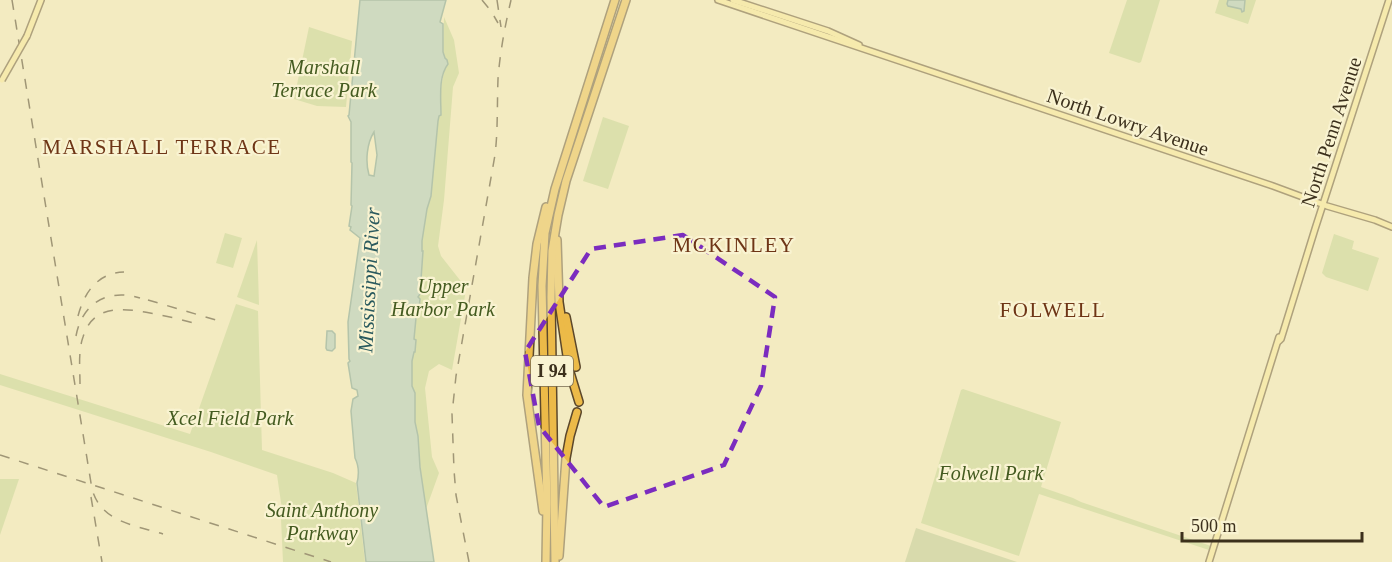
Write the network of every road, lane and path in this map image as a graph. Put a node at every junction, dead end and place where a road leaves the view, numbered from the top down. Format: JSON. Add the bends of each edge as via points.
{"nodes":[{"id":1,"x":41,"y":0,"type":"edge"},
{"id":2,"x":615,"y":0,"type":"edge"},
{"id":3,"x":626,"y":0,"type":"edge"},
{"id":4,"x":718,"y":0,"type":"edge"},
{"id":5,"x":734,"y":0,"type":"edge"},
{"id":6,"x":1389,"y":0,"type":"edge"},
{"id":7,"x":864,"y":48,"type":"junction"},
{"id":8,"x":1,"y":82,"type":"edge"},
{"id":9,"x":566,"y":181,"type":"junction"},
{"id":10,"x":555,"y":189,"type":"junction"},
{"id":11,"x":1323,"y":204,"type":"junction"},
{"id":12,"x":1392,"y":226,"type":"edge"},
{"id":13,"x":559,"y":268,"type":"junction"},
{"id":14,"x":576,"y":368,"type":"dead end"},
{"id":15,"x":579,"y":402,"type":"dead end"},
{"id":16,"x":577,"y":412,"type":"dead end"},
{"id":17,"x":546,"y":562,"type":"edge"},
{"id":18,"x":557,"y":562,"type":"edge"},
{"id":19,"x":1209,"y":562,"type":"edge"}],
"edges":[{"from":1,"to":8,"type":"main road","bridge":true,"via":[[27,36]]},
{"from":2,"to":10,"type":"highway","number":"I 94"},
{"from":3,"to":9,"type":"highway","number":"I 94"},
{"from":4,"to":7,"type":"main road","name":"North Lowry Avenue"},
{"from":5,"to":7,"type":"main road","name":"North Lowry Avenue","via":[[828,31]]},
{"from":6,"to":11,"type":"main road","name":"North Penn Avenue"},
{"from":7,"to":11,"type":"main road","name":"North Lowry Avenue"},
{"from":9,"to":13,"type":"highway","via":[[558,234]]},
{"from":9,"to":18,"type":"highway","number":"I 94","via":[[551,273]]},
{"from":10,"to":17,"type":"highway","number":"I 94","via":[[545,233],[542,286]]},
{"from":10,"to":17,"type":"highway","via":[[545,209],[536,250],[527,395]]},
{"from":11,"to":12,"type":"main road","name":"North Lowry Avenue"},
{"from":11,"to":19,"type":"main road","name":"North Penn Avenue"},
{"from":13,"to":14,"type":"highway"},
{"from":13,"to":15,"type":"highway","via":[[566,350]]},
{"from":16,"to":18,"type":"highway","via":[[567,454]]}]}
